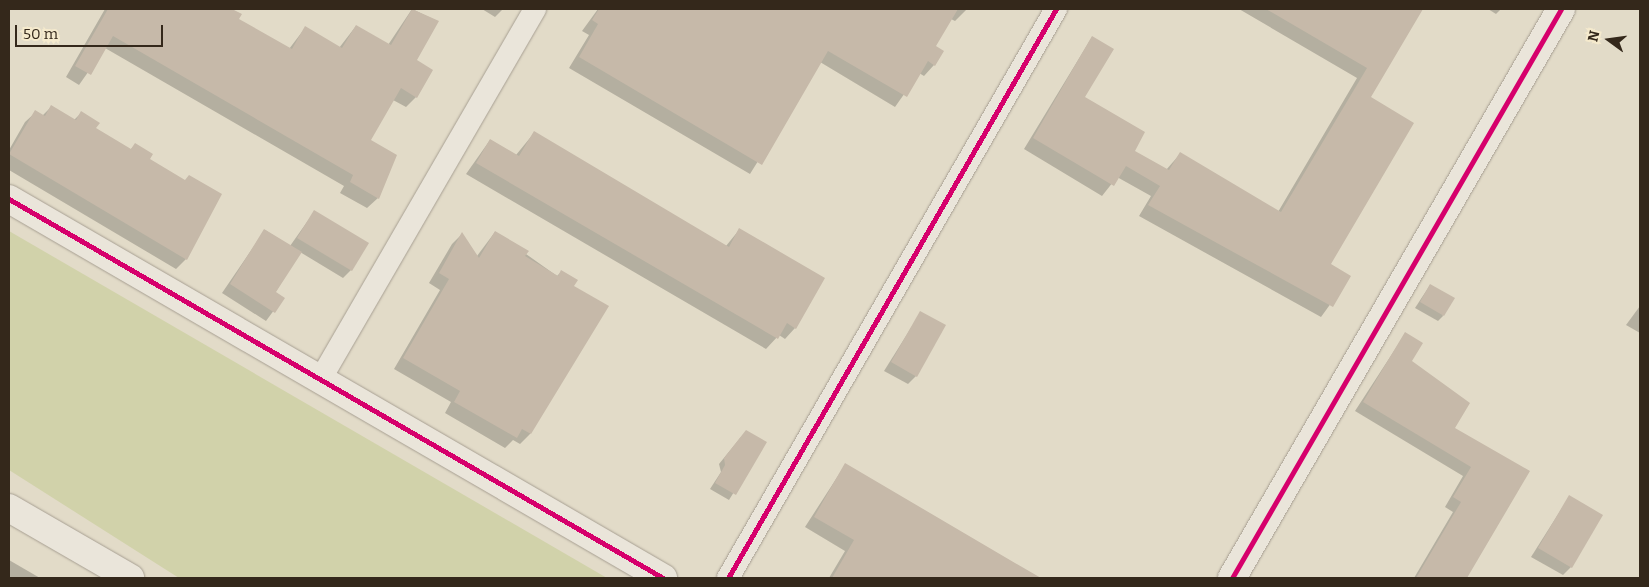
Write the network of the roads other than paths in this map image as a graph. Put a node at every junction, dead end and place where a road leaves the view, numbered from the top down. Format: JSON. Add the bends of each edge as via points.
{"nodes":[{"id":1,"x":535,"y":9,"type":"edge"},
{"id":2,"x":1056,"y":9,"type":"edge"},
{"id":3,"x":1561,"y":9,"type":"edge"},
{"id":4,"x":9,"y":199,"type":"edge"},
{"id":5,"x":320,"y":380,"type":"junction"},
{"id":6,"x":9,"y":508,"type":"edge"},
{"id":7,"x":130,"y":578,"type":"edge"},
{"id":8,"x":663,"y":578,"type":"edge"},
{"id":9,"x":728,"y":578,"type":"edge"},
{"id":10,"x":1232,"y":578,"type":"edge"}],
"edges":[{"from":1,"to":5,"type":"street"},
{"from":2,"to":9,"type":"street"},
{"from":3,"to":10,"type":"street"},
{"from":4,"to":5,"type":"street"},
{"from":5,"to":8,"type":"street"},
{"from":6,"to":7,"type":"street"}]}
